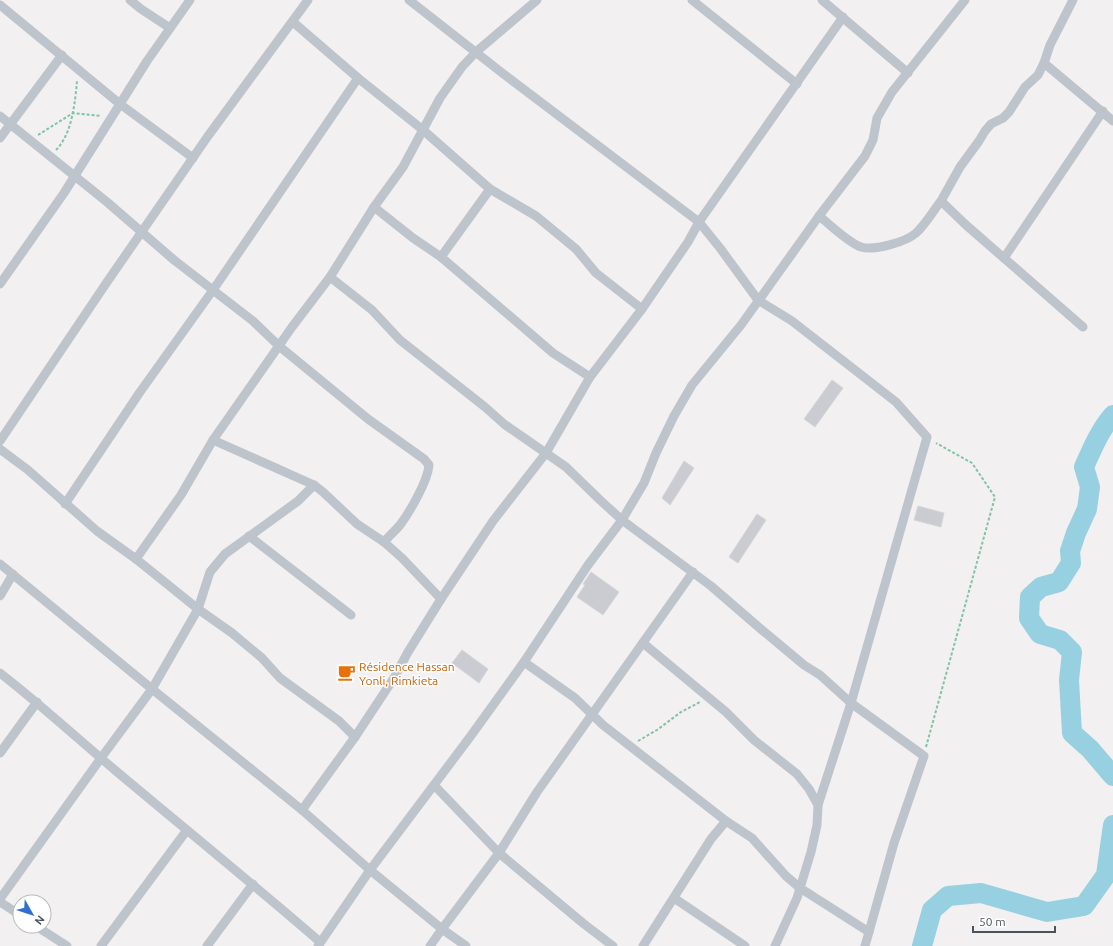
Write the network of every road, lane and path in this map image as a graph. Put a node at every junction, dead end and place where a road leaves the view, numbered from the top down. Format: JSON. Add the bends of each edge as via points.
{"nodes":[{"id":1,"x":130,"y":0,"type":"edge"},
{"id":2,"x":190,"y":0,"type":"edge"},
{"id":3,"x":308,"y":0,"type":"edge"},
{"id":4,"x":409,"y":0,"type":"edge"},
{"id":5,"x":537,"y":0,"type":"edge"},
{"id":6,"x":692,"y":0,"type":"edge"},
{"id":7,"x":822,"y":0,"type":"edge"},
{"id":8,"x":1073,"y":0,"type":"edge"},
{"id":9,"x":963,"y":1,"type":"edge"},
{"id":10,"x":0,"y":5,"type":"edge"},
{"id":11,"x":842,"y":17,"type":"junction"},
{"id":12,"x":293,"y":22,"type":"junction"},
{"id":13,"x":170,"y":28,"type":"junction"},
{"id":14,"x":476,"y":52,"type":"junction"},
{"id":15,"x":62,"y":55,"type":"junction"},
{"id":16,"x":1044,"y":64,"type":"junction"},
{"id":17,"x":77,"y":68,"type":"junction"},
{"id":18,"x":908,"y":73,"type":"junction"},
{"id":19,"x":358,"y":78,"type":"junction"},
{"id":20,"x":797,"y":84,"type":"junction"},
{"id":21,"x":120,"y":104,"type":"junction"},
{"id":22,"x":1103,"y":111,"type":"junction"},
{"id":23,"x":73,"y":113,"type":"junction"},
{"id":24,"x":0,"y":116,"type":"edge"},
{"id":25,"x":111,"y":117,"type":"junction"},
{"id":26,"x":1113,"y":120,"type":"edge"},
{"id":27,"x":10,"y":124,"type":"junction"},
{"id":28,"x":423,"y":130,"type":"junction"},
{"id":29,"x":0,"y":138,"type":"edge"},
{"id":30,"x":30,"y":140,"type":"junction"},
{"id":31,"x":49,"y":156,"type":"junction"},
{"id":32,"x":193,"y":158,"type":"junction"},
{"id":33,"x":74,"y":176,"type":"junction"},
{"id":34,"x":490,"y":189,"type":"junction"},
{"id":35,"x":941,"y":202,"type":"junction"},
{"id":36,"x":374,"y":207,"type":"junction"},
{"id":37,"x":819,"y":216,"type":"junction"},
{"id":38,"x":700,"y":222,"type":"junction"},
{"id":39,"x":142,"y":232,"type":"junction"},
{"id":40,"x":441,"y":257,"type":"junction"},
{"id":41,"x":1004,"y":258,"type":"junction"},
{"id":42,"x":330,"y":277,"type":"junction"},
{"id":43,"x":0,"y":284,"type":"edge"},
{"id":44,"x":213,"y":290,"type":"junction"},
{"id":45,"x":758,"y":300,"type":"junction"},
{"id":46,"x":642,"y":309,"type":"junction"},
{"id":47,"x":1083,"y":328,"type":"dead end"},
{"id":48,"x":279,"y":346,"type":"junction"},
{"id":49,"x":590,"y":377,"type":"junction"},
{"id":50,"x":927,"y":437,"type":"junction"},
{"id":51,"x":213,"y":440,"type":"junction"},
{"id":52,"x":0,"y":441,"type":"edge"},
{"id":53,"x":0,"y":448,"type":"edge"},
{"id":54,"x":546,"y":453,"type":"junction"},
{"id":55,"x":314,"y":485,"type":"junction"},
{"id":56,"x":65,"y":504,"type":"junction"},
{"id":57,"x":622,"y":520,"type":"junction"},
{"id":58,"x":249,"y":536,"type":"junction"},
{"id":59,"x":384,"y":542,"type":"junction"},
{"id":60,"x":136,"y":559,"type":"junction"},
{"id":61,"x":0,"y":564,"type":"edge"},
{"id":62,"x":693,"y":572,"type":"junction"},
{"id":63,"x":13,"y":574,"type":"junction"},
{"id":64,"x":0,"y":596,"type":"edge"},
{"id":65,"x":441,"y":598,"type":"junction"},
{"id":66,"x":198,"y":609,"type":"junction"},
{"id":67,"x":351,"y":615,"type":"dead end"},
{"id":68,"x":643,"y":643,"type":"junction"},
{"id":69,"x":524,"y":662,"type":"junction"},
{"id":70,"x":0,"y":674,"type":"edge"},
{"id":71,"x":152,"y":690,"type":"junction"},
{"id":72,"x":710,"y":698,"type":"junction"},
{"id":73,"x":37,"y":702,"type":"junction"},
{"id":74,"x":852,"y":703,"type":"junction"},
{"id":75,"x":591,"y":715,"type":"junction"},
{"id":76,"x":355,"y":737,"type":"junction"},
{"id":77,"x":629,"y":745,"type":"junction"},
{"id":78,"x":0,"y":753,"type":"edge"},
{"id":79,"x":924,"y":756,"type":"junction"},
{"id":80,"x":101,"y":758,"type":"junction"},
{"id":81,"x":434,"y":785,"type":"junction"},
{"id":82,"x":818,"y":805,"type":"junction"},
{"id":83,"x":302,"y":810,"type":"junction"},
{"id":84,"x":726,"y":821,"type":"junction"},
{"id":85,"x":187,"y":830,"type":"junction"},
{"id":86,"x":499,"y":853,"type":"junction"},
{"id":87,"x":370,"y":870,"type":"junction"},
{"id":88,"x":253,"y":884,"type":"junction"},
{"id":89,"x":800,"y":888,"type":"junction"},
{"id":90,"x":674,"y":898,"type":"junction"},
{"id":91,"x":0,"y":899,"type":"edge"},
{"id":92,"x":0,"y":902,"type":"edge"},
{"id":93,"x":12,"y":910,"type":"edge"},
{"id":94,"x":442,"y":929,"type":"junction"},
{"id":95,"x":869,"y":932,"type":"junction"},
{"id":96,"x":48,"y":934,"type":"edge"},
{"id":97,"x":319,"y":944,"type":"edge"},
{"id":98,"x":67,"y":946,"type":"edge"},
{"id":99,"x":101,"y":946,"type":"edge"},
{"id":100,"x":207,"y":946,"type":"edge"},
{"id":101,"x":430,"y":946,"type":"edge"},
{"id":102,"x":466,"y":946,"type":"edge"},
{"id":103,"x":613,"y":946,"type":"edge"},
{"id":104,"x":643,"y":946,"type":"edge"},
{"id":105,"x":745,"y":946,"type":"edge"},
{"id":106,"x":775,"y":946,"type":"edge"},
{"id":107,"x":866,"y":946,"type":"edge"}],
"edges":[{"from":1,"to":13,"type":"street"},
{"from":2,"to":13,"type":"street"},
{"from":3,"to":12,"type":"street"},
{"from":4,"to":14,"type":"street"},
{"from":5,"to":14,"type":"street"},
{"from":6,"to":20,"type":"street"},
{"from":7,"to":11,"type":"street"},
{"from":8,"to":16,"type":"street","via":[[1050,45]]},
{"from":9,"to":18,"type":"street"},
{"from":10,"to":15,"type":"street"},
{"from":11,"to":18,"type":"street"},
{"from":11,"to":20,"type":"street"},
{"from":12,"to":19,"type":"street"},
{"from":12,"to":32,"type":"street"},
{"from":13,"to":21,"type":"street"},
{"from":14,"to":28,"type":"street","via":[[440,98]]},
{"from":14,"to":38,"type":"street"},
{"from":15,"to":17,"type":"street"},
{"from":15,"to":27,"type":"street"},
{"from":16,"to":22,"type":"street"},
{"from":16,"to":35,"type":"street","via":[[1009,112],[984,130]]},
{"from":17,"to":21,"type":"street"},
{"from":17,"to":23,"type":"path"},
{"from":18,"to":37,"type":"street","via":[[892,92],[877,118],[873,140],[865,156]]},
{"from":19,"to":28,"type":"street"},
{"from":19,"to":44,"type":"street"},
{"from":20,"to":38,"type":"street"},
{"from":21,"to":25,"type":"street"},
{"from":21,"to":32,"type":"street"},
{"from":22,"to":26,"type":"street"},
{"from":22,"to":41,"type":"street"},
{"from":23,"to":25,"type":"path"},
{"from":23,"to":30,"type":"path"},
{"from":23,"to":31,"type":"path","via":[[62,144]]},
{"from":24,"to":27,"type":"street"},
{"from":25,"to":33,"type":"street"},
{"from":27,"to":29,"type":"street"},
{"from":27,"to":30,"type":"street"},
{"from":28,"to":34,"type":"street"},
{"from":28,"to":36,"type":"street","via":[[403,167]]},
{"from":30,"to":31,"type":"street"},
{"from":31,"to":33,"type":"street"},
{"from":32,"to":39,"type":"street"},
{"from":33,"to":39,"type":"street"},
{"from":33,"to":43,"type":"street"},
{"from":34,"to":40,"type":"street"},
{"from":34,"to":46,"type":"street","via":[[536,216],[576,249],[596,273]]},
{"from":35,"to":37,"type":"street","via":[[916,234],[892,245],[878,248],[862,247]]},
{"from":35,"to":41,"type":"street"},
{"from":36,"to":40,"type":"street"},
{"from":36,"to":42,"type":"street"},
{"from":37,"to":45,"type":"street"},
{"from":38,"to":45,"type":"street"},
{"from":38,"to":46,"type":"street"},
{"from":39,"to":44,"type":"street"},
{"from":39,"to":52,"type":"street"},
{"from":40,"to":49,"type":"street","via":[[552,352]]},
{"from":41,"to":47,"type":"street"},
{"from":42,"to":48,"type":"street"},
{"from":42,"to":54,"type":"street","via":[[372,310],[400,340],[504,424]]},
{"from":44,"to":48,"type":"street","via":[[253,321]]},
{"from":44,"to":56,"type":"street","via":[[140,392]]},
{"from":45,"to":50,"type":"street","via":[[792,321],[896,402]]},
{"from":45,"to":57,"type":"street","via":[[692,385],[674,416],[644,483]]},
{"from":46,"to":49,"type":"street"},
{"from":48,"to":51,"type":"street"},
{"from":48,"to":59,"type":"street","via":[[368,420],[429,465],[414,503],[400,525]]},
{"from":49,"to":54,"type":"street"},
{"from":50,"to":74,"type":"street"},
{"from":50,"to":79,"type":"path","via":[[972,463],[995,497]]},
{"from":51,"to":55,"type":"street"},
{"from":51,"to":60,"type":"street","via":[[181,495]]},
{"from":53,"to":56,"type":"street"},
{"from":54,"to":57,"type":"street","via":[[566,467]]},
{"from":54,"to":65,"type":"street","via":[[493,521]]},
{"from":55,"to":58,"type":"street","via":[[298,501]]},
{"from":55,"to":59,"type":"street","via":[[357,524]]},
{"from":56,"to":60,"type":"street"},
{"from":57,"to":62,"type":"street"},
{"from":57,"to":69,"type":"street","via":[[588,565]]},
{"from":58,"to":66,"type":"street","via":[[225,554],[210,572]]},
{"from":58,"to":67,"type":"street"},
{"from":59,"to":65,"type":"street"},
{"from":60,"to":66,"type":"street"},
{"from":61,"to":63,"type":"street"},
{"from":62,"to":68,"type":"street"},
{"from":62,"to":74,"type":"street"},
{"from":63,"to":64,"type":"street"},
{"from":63,"to":71,"type":"street"},
{"from":65,"to":76,"type":"street","via":[[394,678]]},
{"from":66,"to":71,"type":"street"},
{"from":66,"to":76,"type":"street","via":[[232,633],[262,658],[280,678],[339,721]]},
{"from":68,"to":72,"type":"street"},
{"from":68,"to":75,"type":"street"},
{"from":69,"to":75,"type":"street","via":[[575,698]]},
{"from":69,"to":81,"type":"street"},
{"from":70,"to":73,"type":"street"},
{"from":71,"to":80,"type":"street"},
{"from":71,"to":83,"type":"street"},
{"from":72,"to":77,"type":"path","via":[[681,712],[657,730]]},
{"from":72,"to":82,"type":"street","via":[[754,740],[797,774]]},
{"from":73,"to":78,"type":"street"},
{"from":73,"to":80,"type":"street"},
{"from":74,"to":79,"type":"street"},
{"from":74,"to":82,"type":"street"},
{"from":75,"to":77,"type":"street"},
{"from":75,"to":86,"type":"street"},
{"from":76,"to":83,"type":"street"},
{"from":77,"to":84,"type":"street"},
{"from":79,"to":95,"type":"street","via":[[894,843]]},
{"from":80,"to":85,"type":"street"},
{"from":80,"to":91,"type":"street"},
{"from":81,"to":86,"type":"street"},
{"from":81,"to":87,"type":"street"},
{"from":82,"to":89,"type":"street","via":[[817,825]]},
{"from":83,"to":87,"type":"street"},
{"from":84,"to":89,"type":"street","via":[[752,838]]},
{"from":84,"to":90,"type":"street","via":[[711,839]]},
{"from":85,"to":88,"type":"street"},
{"from":85,"to":99,"type":"street"},
{"from":86,"to":94,"type":"street"},
{"from":86,"to":103,"type":"street"},
{"from":87,"to":94,"type":"street"},
{"from":87,"to":97,"type":"street"},
{"from":88,"to":97,"type":"street"},
{"from":88,"to":100,"type":"street"},
{"from":89,"to":95,"type":"street"},
{"from":89,"to":106,"type":"street"},
{"from":90,"to":104,"type":"street"},
{"from":90,"to":105,"type":"street"},
{"from":92,"to":93,"type":"street"},
{"from":94,"to":101,"type":"street"},
{"from":94,"to":102,"type":"street"},
{"from":95,"to":107,"type":"street"},
{"from":96,"to":98,"type":"street"}]}
